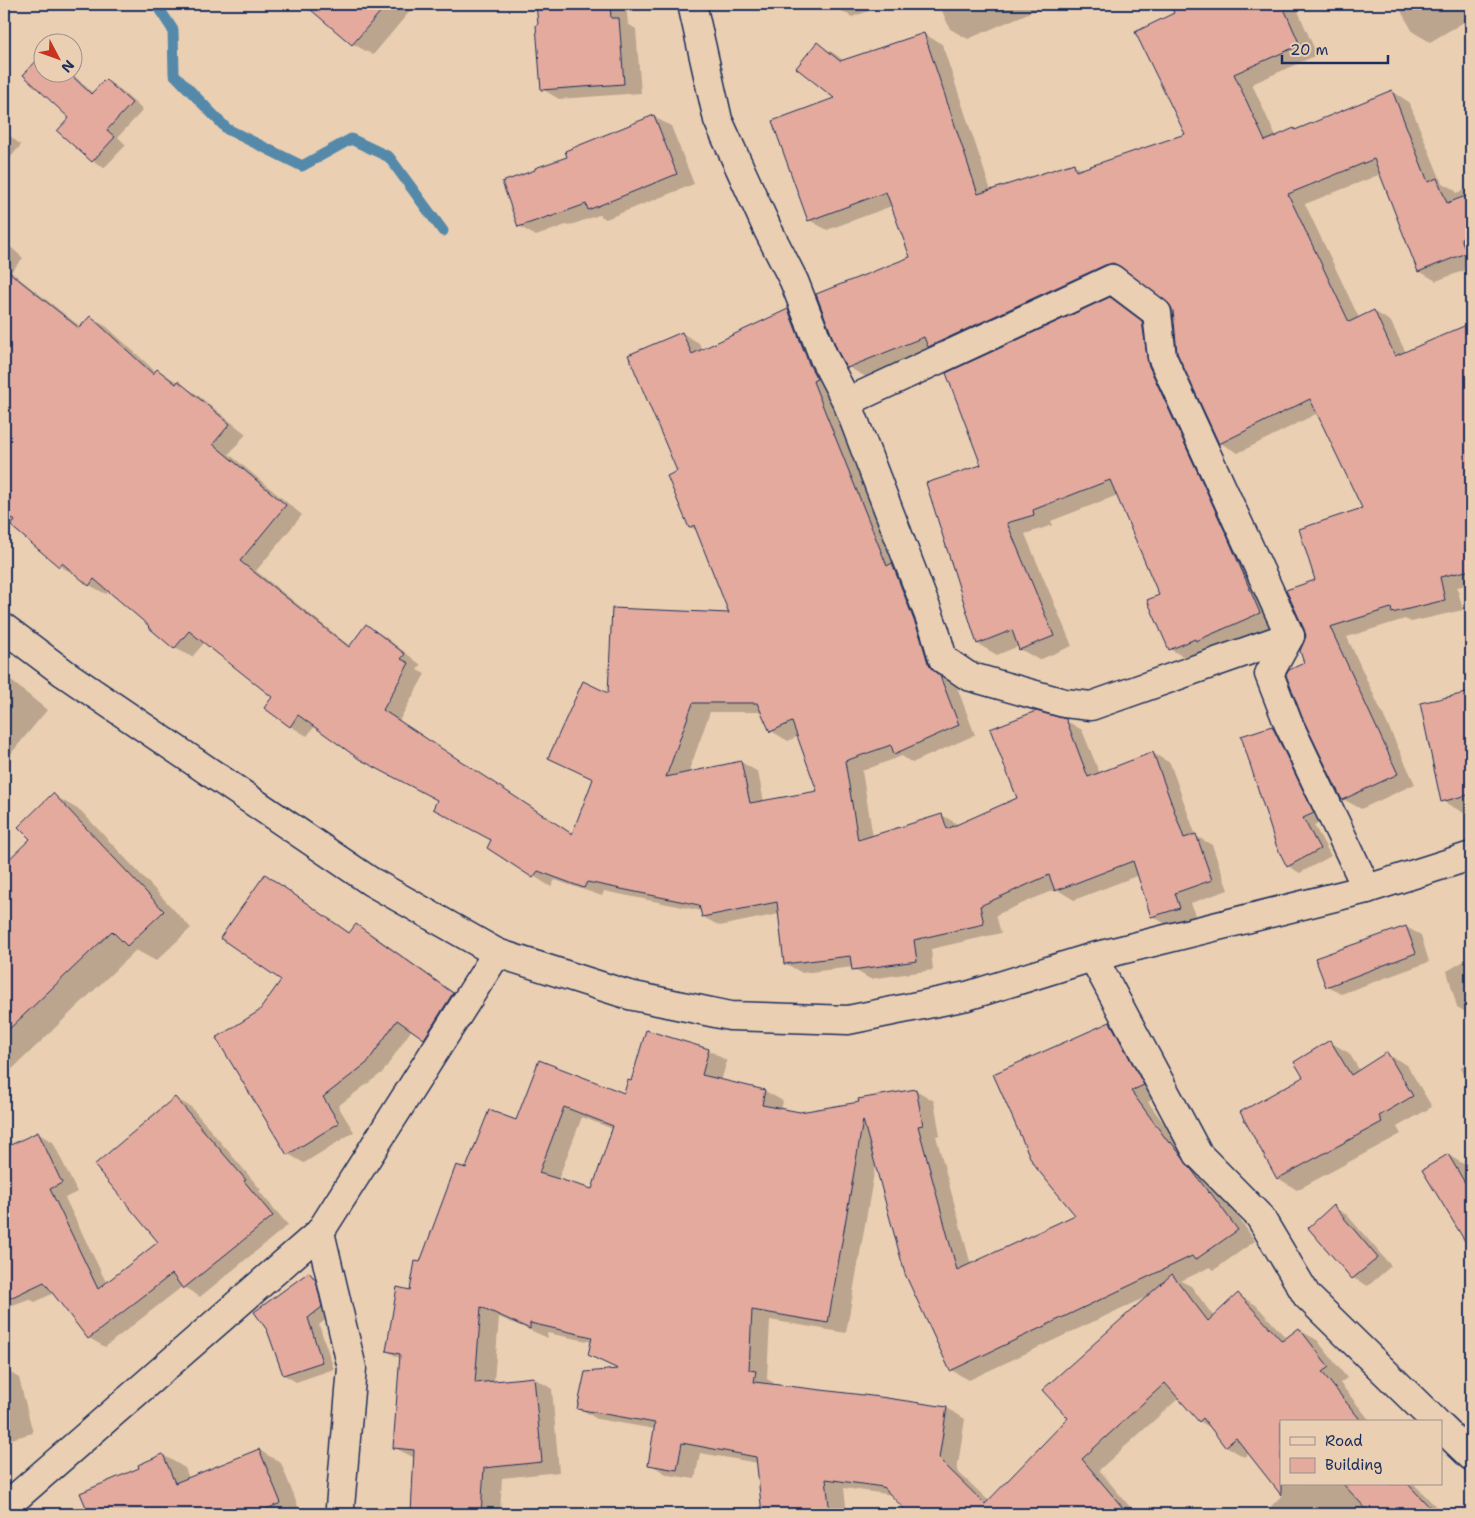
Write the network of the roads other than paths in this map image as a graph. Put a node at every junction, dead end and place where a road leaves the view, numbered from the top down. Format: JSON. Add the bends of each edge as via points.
{"nodes":[{"id":1,"x":692,"y":4,"type":"edge"},
{"id":2,"x":847,"y":402,"type":"junction"},
{"id":3,"x":4,"y":628,"type":"edge"},
{"id":4,"x":1290,"y":636,"type":"junction"},
{"id":5,"x":1471,"y":856,"type":"edge"},
{"id":6,"x":1367,"y":889,"type":"junction"},
{"id":7,"x":497,"y":953,"type":"junction"},
{"id":8,"x":1093,"y":957,"type":"junction"},
{"id":9,"x":320,"y":1232,"type":"junction"},
{"id":10,"x":1434,"y":1420,"type":"edge"},
{"id":11,"x":1442,"y":1428,"type":"edge"},
{"id":12,"x":1471,"y":1456,"type":"edge"},
{"id":13,"x":4,"y":1508,"type":"edge"},
{"id":14,"x":341,"y":1514,"type":"edge"}],
"edges":[{"from":1,"to":2,"type":"street","via":[[718,120],[794,282],[824,358]]},
{"from":2,"to":4,"type":"street","via":[[943,659],[968,676],[1064,703],[1091,706]]},
{"from":2,"to":4,"type":"street","via":[[1112,279],[1157,312],[1162,357]]},
{"from":3,"to":7,"type":"street","via":[[64,673],[370,881]]},
{"from":4,"to":6,"type":"street","via":[[1269,674],[1288,723]]},
{"from":5,"to":6,"type":"street"},
{"from":6,"to":8,"type":"street"},
{"from":7,"to":8,"type":"street","via":[[629,995],[730,1016],[848,1020],[967,996]]},
{"from":7,"to":9,"type":"street"},
{"from":8,"to":10,"type":"street","via":[[1198,1154],[1260,1217],[1307,1296]]},
{"from":9,"to":13,"type":"street"},
{"from":9,"to":14,"type":"street","via":[[352,1368]]},
{"from":11,"to":12,"type":"street"}]}
